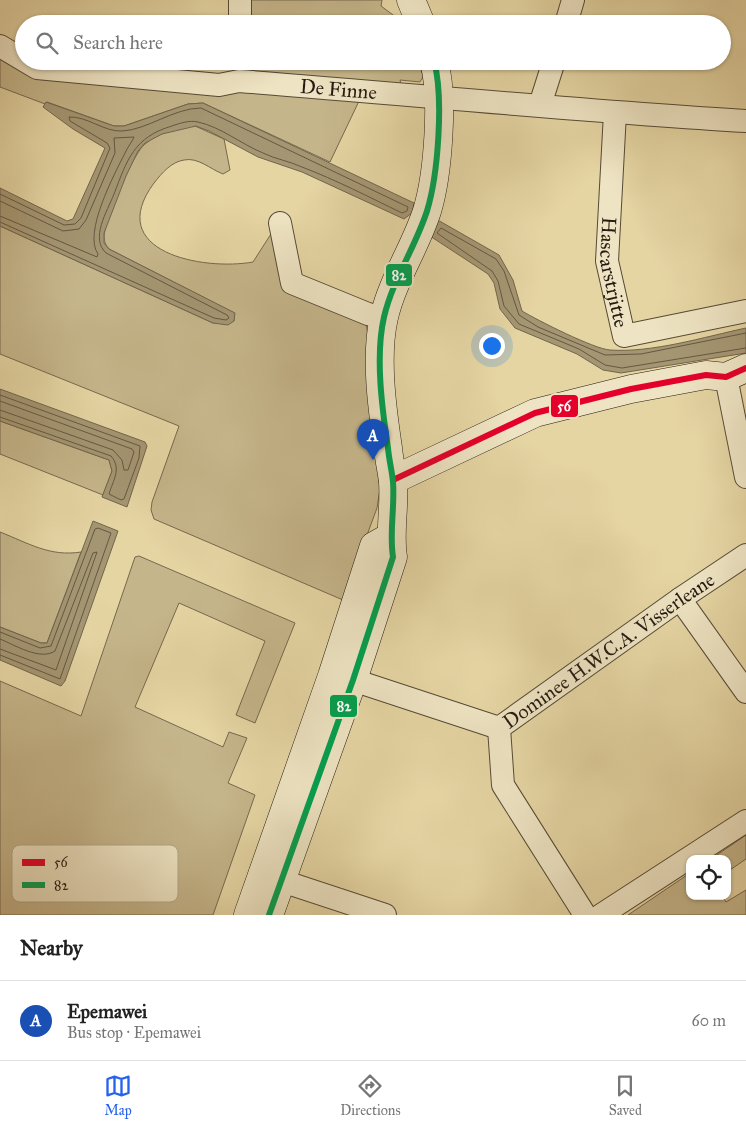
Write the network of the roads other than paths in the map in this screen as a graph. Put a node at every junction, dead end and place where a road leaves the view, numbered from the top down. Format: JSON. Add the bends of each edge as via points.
{"nodes":[{"id":1,"x":240,"y":0,"type":"edge"},
{"id":2,"x":411,"y":0,"type":"edge"},
{"id":3,"x":573,"y":0,"type":"edge"},
{"id":4,"x":240,"y":15,"type":"edge"},
{"id":5,"x":417,"y":15,"type":"edge"},
{"id":6,"x":569,"y":15,"type":"edge"},
{"id":7,"x":0,"y":46,"type":"edge"},
{"id":8,"x":15,"y":55,"type":"edge"},
{"id":9,"x":58,"y":70,"type":"edge"},
{"id":10,"x":435,"y":70,"type":"edge"},
{"id":11,"x":551,"y":70,"type":"edge"},
{"id":12,"x":239,"y":71,"type":"edge"},
{"id":13,"x":439,"y":96,"type":"junction"},
{"id":14,"x":540,"y":105,"type":"junction"},
{"id":15,"x":615,"y":113,"type":"junction"},
{"id":16,"x":746,"y":121,"type":"edge"},
{"id":17,"x":280,"y":223,"type":"dead end"},
{"id":18,"x":746,"y":311,"type":"edge"},
{"id":19,"x":384,"y":318,"type":"junction"},
{"id":20,"x":736,"y":372,"type":"edge"},
{"id":21,"x":746,"y":477,"type":"edge"},
{"id":22,"x":393,"y":480,"type":"junction"},
{"id":23,"x":390,"y":537,"type":"junction"},
{"id":24,"x":746,"y":555,"type":"edge"},
{"id":25,"x":680,"y":599,"type":"junction"},
{"id":26,"x":353,"y":680,"type":"junction"},
{"id":27,"x":746,"y":692,"type":"edge"},
{"id":28,"x":499,"y":728,"type":"junction"},
{"id":29,"x":746,"y":821,"type":"edge"},
{"id":30,"x":272,"y":878,"type":"junction"},
{"id":31,"x":248,"y":915,"type":"edge"},
{"id":32,"x":270,"y":915,"type":"edge"},
{"id":33,"x":385,"y":915,"type":"edge"},
{"id":34,"x":585,"y":915,"type":"edge"},
{"id":35,"x":601,"y":915,"type":"edge"}],
"edges":[{"from":1,"to":4,"type":"street"},
{"from":2,"to":5,"type":"street"},
{"from":3,"to":6,"type":"street"},
{"from":7,"to":8,"type":"street","name":"De Finne"},
{"from":9,"to":12,"type":"street","name":"De Finne","via":[[219,85]]},
{"from":10,"to":13,"type":"street"},
{"from":11,"to":14,"type":"street"},
{"from":12,"to":13,"type":"street","name":"De Finne"},
{"from":13,"to":14,"type":"street"},
{"from":13,"to":19,"type":"street","via":[[435,165],[426,212],[399,271]]},
{"from":14,"to":15,"type":"street"},
{"from":15,"to":16,"type":"street"},
{"from":15,"to":18,"type":"street","name":"Hascarstrjitte","via":[[607,261],[624,336]]},
{"from":17,"to":19,"type":"street","via":[[292,283]]},
{"from":19,"to":22,"type":"street","via":[[379,353]]},
{"from":20,"to":21,"type":"street"},
{"from":20,"to":22,"type":"street","via":[[631,389],[535,413]]},
{"from":22,"to":23,"type":"street"},
{"from":23,"to":26,"type":"street","via":[[393,557]]},
{"from":23,"to":30,"type":"street","via":[[374,546]]},
{"from":24,"to":25,"type":"street","name":"Dominee H.W.C.A. Visserleane"},
{"from":25,"to":27,"type":"street"},
{"from":25,"to":28,"type":"street","name":"Dominee H.W.C.A. Visserleane"},
{"from":26,"to":28,"type":"street","name":"Dominee H.W.C.A. Visserleane"},
{"from":26,"to":30,"type":"street"},
{"from":28,"to":34,"type":"street","via":[[503,786]]},
{"from":29,"to":35,"type":"street"},
{"from":30,"to":31,"type":"street"},
{"from":30,"to":32,"type":"street"},
{"from":30,"to":33,"type":"street"}]}
